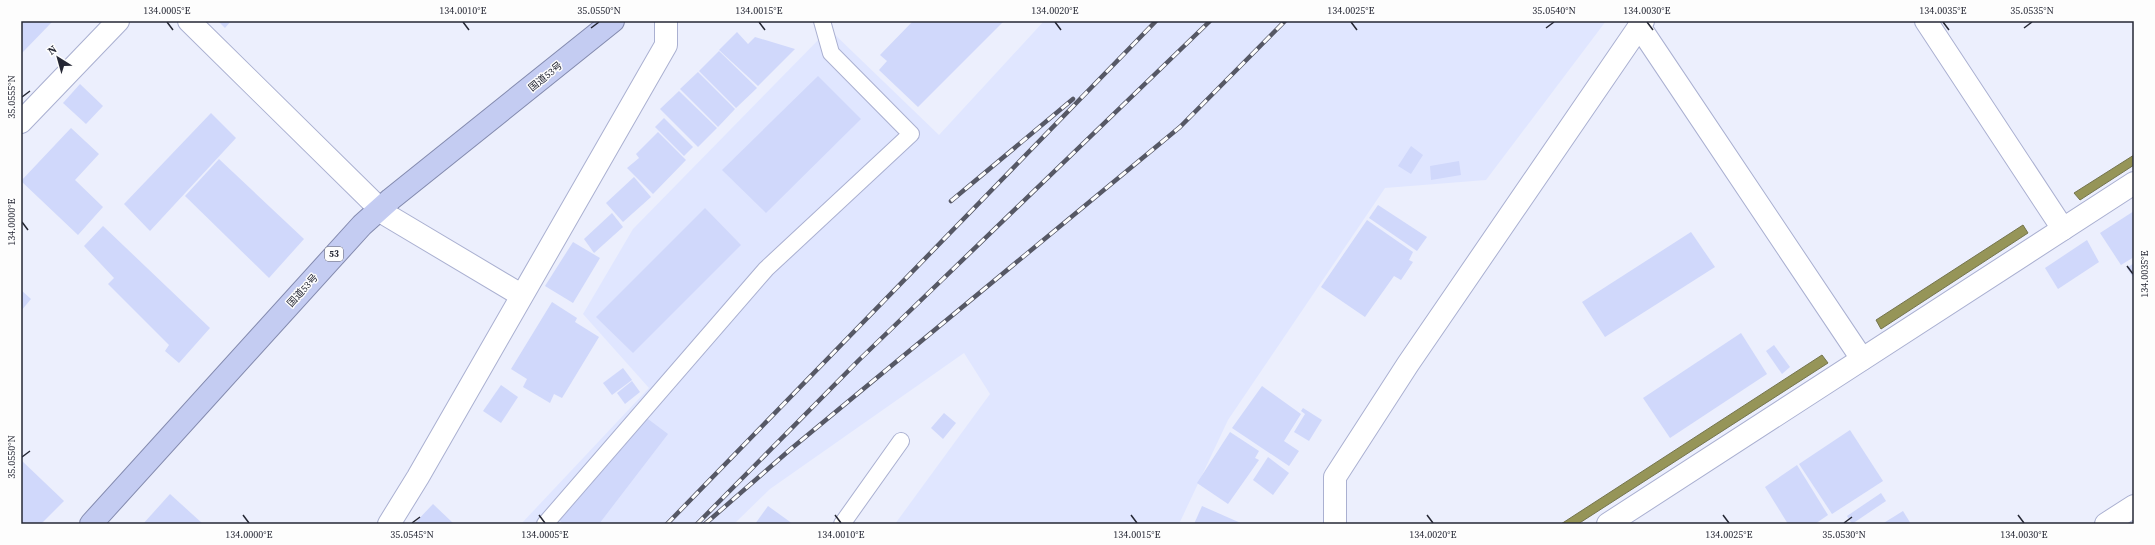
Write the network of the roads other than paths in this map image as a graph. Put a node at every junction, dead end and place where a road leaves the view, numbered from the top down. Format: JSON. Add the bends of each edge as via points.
{"nodes":[{"id":1,"x":118,"y":21,"type":"edge"},
{"id":2,"x":189,"y":21,"type":"edge"},
{"id":3,"x":613,"y":21,"type":"edge"},
{"id":4,"x":666,"y":21,"type":"edge"},
{"id":5,"x":822,"y":21,"type":"edge"},
{"id":6,"x":1926,"y":21,"type":"edge"},
{"id":7,"x":1641,"y":24,"type":"edge"},
{"id":8,"x":21,"y":122,"type":"edge"},
{"id":9,"x":2134,"y":183,"type":"edge"},
{"id":10,"x":380,"y":208,"type":"junction"},
{"id":11,"x":2063,"y":229,"type":"junction"},
{"id":12,"x":521,"y":295,"type":"junction"},
{"id":13,"x":1862,"y":359,"type":"junction"},
{"id":14,"x":901,"y":441,"type":"dead end"},
{"id":15,"x":2134,"y":506,"type":"edge"},
{"id":16,"x":91,"y":524,"type":"edge"},
{"id":17,"x":389,"y":524,"type":"edge"},
{"id":18,"x":546,"y":524,"type":"edge"},
{"id":19,"x":842,"y":524,"type":"edge"},
{"id":20,"x":1335,"y":524,"type":"edge"},
{"id":21,"x":1608,"y":524,"type":"edge"},
{"id":22,"x":2106,"y":524,"type":"edge"}],
"edges":[{"from":1,"to":8,"type":"street"},
{"from":2,"to":10,"type":"street"},
{"from":3,"to":10,"type":"highway","name":"国道53号","number":"53"},
{"from":4,"to":12,"type":"street","via":[[666,45]]},
{"from":5,"to":18,"type":"lane","via":[[831,53],[911,134],[766,268]]},
{"from":6,"to":11,"type":"street"},
{"from":7,"to":13,"type":"street"},
{"from":7,"to":20,"type":"street","via":[[1408,364],[1335,477]]},
{"from":9,"to":11,"type":"street"},
{"from":10,"to":12,"type":"street","via":[[385,214]]},
{"from":10,"to":16,"type":"highway","name":"国道53号","number":"53","via":[[348,239]]},
{"from":11,"to":13,"type":"street"},
{"from":12,"to":17,"type":"street","via":[[418,478]]},
{"from":13,"to":21,"type":"street"},
{"from":14,"to":19,"type":"lane"},
{"from":15,"to":22,"type":"street"}]}
